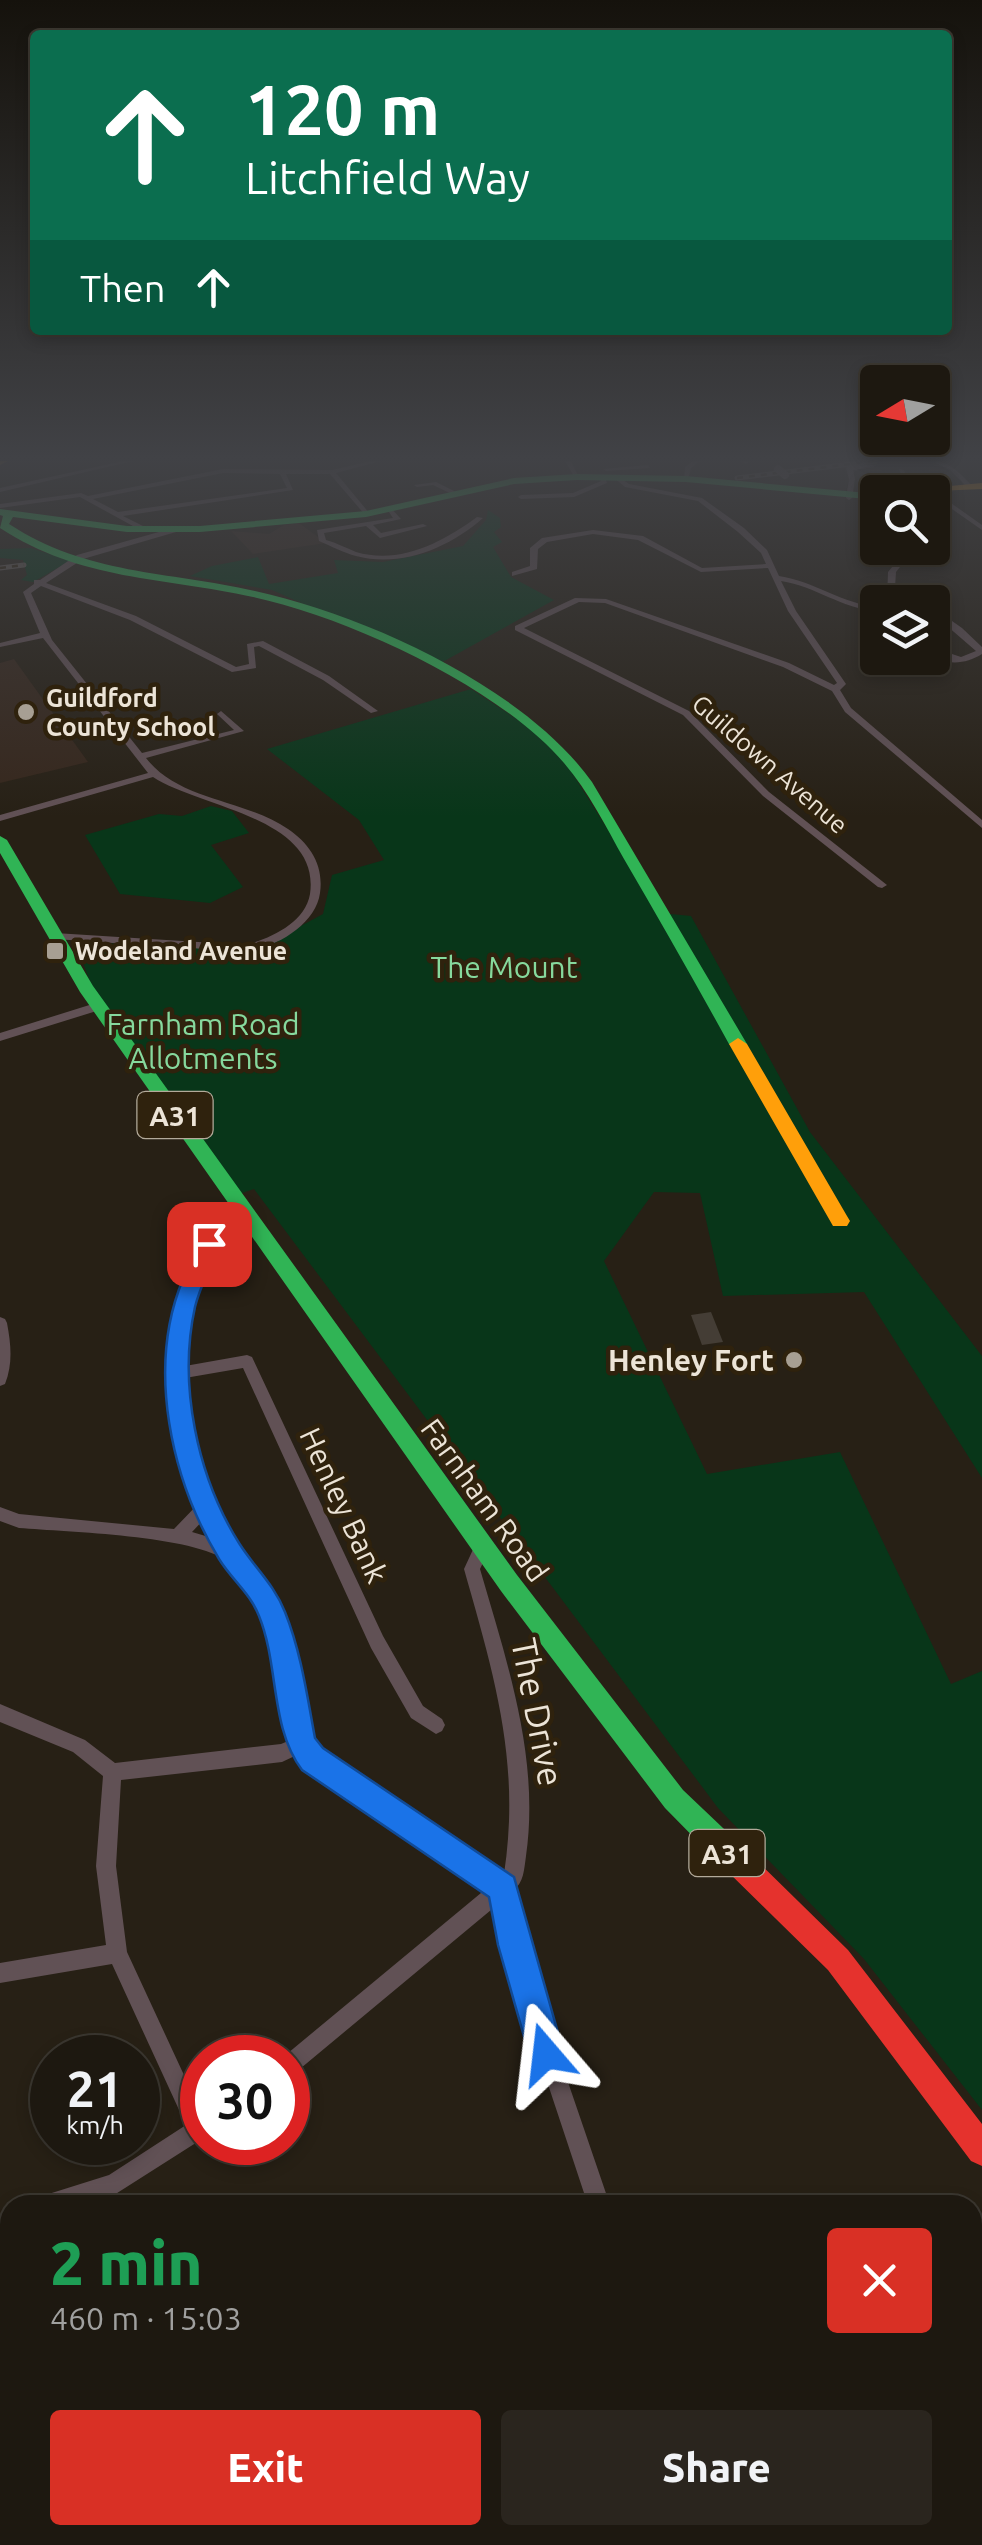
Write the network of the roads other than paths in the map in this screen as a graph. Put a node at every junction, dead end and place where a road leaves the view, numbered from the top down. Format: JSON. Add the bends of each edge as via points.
{"nodes":[{"id":1,"x":41,"y":580,"type":"edge"},
{"id":2,"x":175,"y":580,"type":"edge"},
{"id":3,"x":779,"y":580,"type":"edge"},
{"id":4,"x":792,"y":580,"type":"edge"},
{"id":5,"x":37,"y":582,"type":"junction"},
{"id":6,"x":860,"y":606,"type":"edge"},
{"id":7,"x":950,"y":626,"type":"edge"},
{"id":8,"x":44,"y":634,"type":"junction"},
{"id":9,"x":0,"y":645,"type":"edge"},
{"id":10,"x":958,"y":658,"type":"dead end"},
{"id":11,"x":972,"y":658,"type":"junction"},
{"id":12,"x":982,"y":673,"type":"edge"},
{"id":13,"x":835,"y":689,"type":"junction"},
{"id":14,"x":374,"y":711,"type":"dead end"},
{"id":15,"x":221,"y":714,"type":"dead end"},
{"id":16,"x":142,"y":756,"type":"junction"},
{"id":17,"x":154,"y":774,"type":"junction"},
{"id":18,"x":0,"y":818,"type":"edge"},
{"id":19,"x":982,"y":825,"type":"edge"},
{"id":20,"x":0,"y":840,"type":"edge"},
{"id":21,"x":882,"y":885,"type":"dead end"},
{"id":22,"x":59,"y":942,"type":"junction"},
{"id":23,"x":99,"y":1006,"type":"junction"},
{"id":24,"x":0,"y":1037,"type":"edge"},
{"id":25,"x":240,"y":1206,"type":"junction"},
{"id":26,"x":835,"y":1213,"type":"dead end"},
{"id":27,"x":0,"y":1323,"type":"edge"},
{"id":28,"x":177,"y":1374,"type":"junction"},
{"id":29,"x":0,"y":1380,"type":"edge"},
{"id":30,"x":209,"y":1503,"type":"junction"},
{"id":31,"x":0,"y":1514,"type":"edge"},
{"id":32,"x":176,"y":1538,"type":"junction"},
{"id":33,"x":482,"y":1548,"type":"junction"},
{"id":34,"x":230,"y":1552,"type":"junction"},
{"id":35,"x":6,"y":1716,"type":"edge"},
{"id":36,"x":436,"y":1725,"type":"dead end"},
{"id":37,"x":301,"y":1744,"type":"junction"},
{"id":38,"x":112,"y":1772,"type":"junction"},
{"id":39,"x":503,"y":1888,"type":"junction"},
{"id":40,"x":117,"y":1953,"type":"junction"},
{"id":41,"x":0,"y":1973,"type":"edge"},
{"id":42,"x":310,"y":2048,"type":"edge"},
{"id":43,"x":180,"y":2084,"type":"edge"},
{"id":44,"x":180,"y":2141,"type":"edge"},
{"id":45,"x":982,"y":2150,"type":"edge"},
{"id":46,"x":84,"y":2195,"type":"edge"},
{"id":47,"x":595,"y":2195,"type":"edge"}],
"edges":[{"from":1,"to":5,"type":"street"},
{"from":2,"to":26,"type":"main road","via":[[287,602],[445,674],[548,739],[584,783],[668,918]]},
{"from":3,"to":13,"type":"street","via":[[842,684]]},
{"from":4,"to":6,"type":"street"},
{"from":5,"to":8,"type":"street","via":[[27,592]]},
{"from":5,"to":14,"type":"street","via":[[133,618],[235,670],[252,666],[250,646],[260,642]]},
{"from":7,"to":11,"type":"street","via":[[979,646]]},
{"from":8,"to":9,"type":"street"},
{"from":8,"to":16,"type":"street"},
{"from":10,"to":11,"type":"street"},
{"from":11,"to":12,"type":"street"},
{"from":13,"to":19,"type":"street","via":[[848,710]]},
{"from":13,"to":21,"type":"street","name":"Guildown Avenue","via":[[606,602],[578,600],[518,628],[686,712],[766,794]]},
{"from":15,"to":16,"type":"street","via":[[243,734]]},
{"from":16,"to":17,"type":"street"},
{"from":17,"to":18,"type":"street"},
{"from":17,"to":22,"type":"street","via":[[231,803],[298,843],[313,864],[312,908],[270,942],[246,948],[92,938]]},
{"from":20,"to":22,"type":"main road","name":"Farnham Road","number":"A31"},
{"from":22,"to":23,"type":"main road","name":"Farnham Road","number":"A31"},
{"from":23,"to":24,"type":"street"},
{"from":23,"to":25,"type":"main road","name":"Farnham Road","number":"A31"},
{"from":25,"to":28,"type":"street","via":[[209,1244],[184,1304]]},
{"from":25,"to":33,"type":"main road","name":"Farnham Road","number":"A31"},
{"from":27,"to":29,"type":"street"},
{"from":28,"to":30,"type":"street","via":[[195,1477]]},
{"from":28,"to":36,"type":"street","name":"Henley Bank","via":[[247,1361],[377,1642],[417,1712]]},
{"from":30,"to":32,"type":"street"},
{"from":30,"to":34,"type":"street"},
{"from":31,"to":32,"type":"street"},
{"from":32,"to":34,"type":"street"},
{"from":33,"to":39,"type":"street","name":"The Drive","via":[[472,1569],[510,1699],[522,1770],[520,1847],[513,1879]]},
{"from":33,"to":45,"type":"main road","name":"Farnham Road","number":"A31","via":[[674,1798],[838,1960]]},
{"from":34,"to":37,"type":"street","via":[[258,1585],[284,1653]]},
{"from":35,"to":38,"type":"street","via":[[79,1746]]},
{"from":37,"to":38,"type":"street","via":[[282,1753]]},
{"from":37,"to":39,"type":"street","via":[[312,1759]]},
{"from":38,"to":40,"type":"street","via":[[106,1866]]},
{"from":39,"to":42,"type":"street"},
{"from":39,"to":47,"type":"street","via":[[546,2054]]},
{"from":40,"to":41,"type":"street"},
{"from":40,"to":43,"type":"street"},
{"from":44,"to":46,"type":"street"}]}
